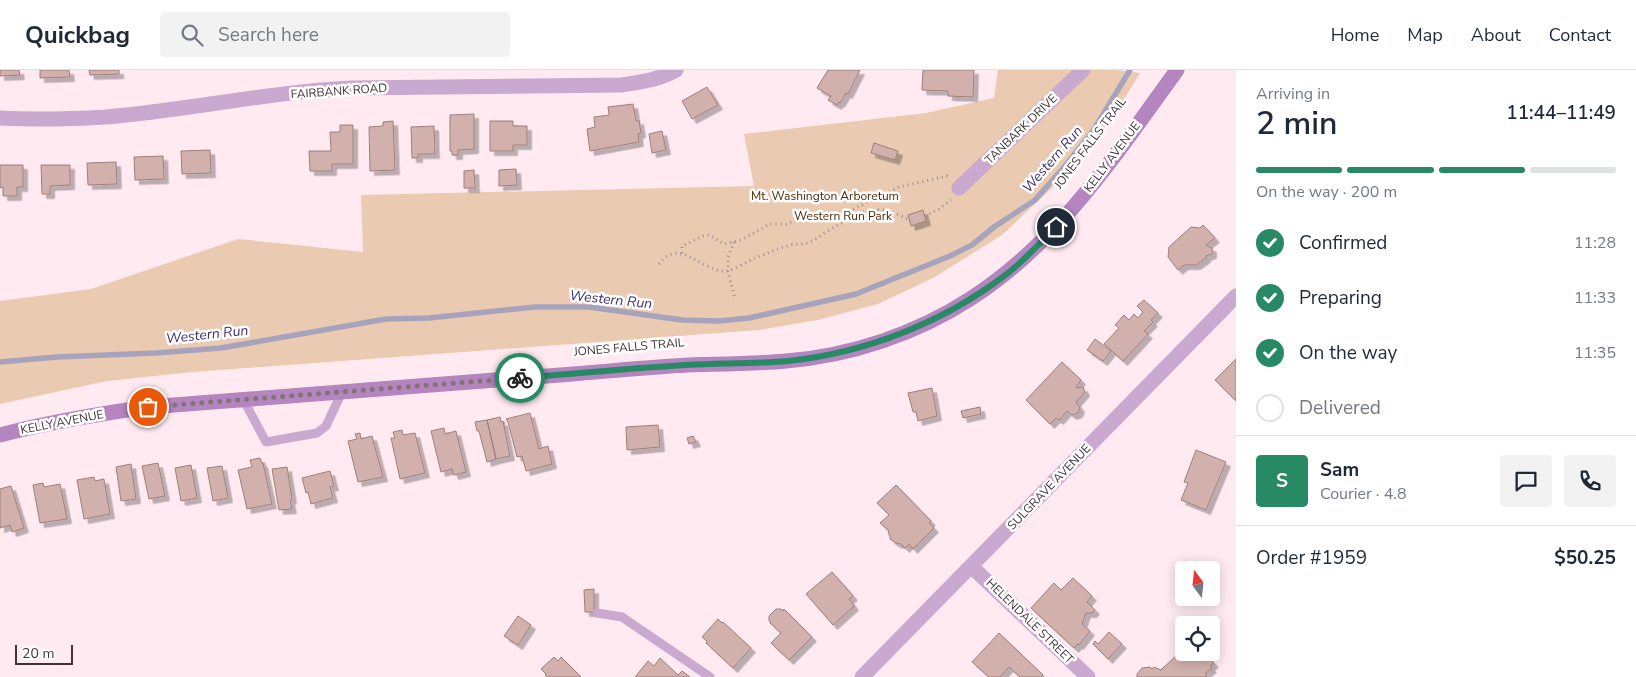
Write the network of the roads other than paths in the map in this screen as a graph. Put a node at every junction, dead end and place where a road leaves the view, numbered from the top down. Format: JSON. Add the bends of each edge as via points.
{"nodes":[{"id":1,"x":676,"y":70,"type":"edge"},
{"id":2,"x":1082,"y":70,"type":"edge"},
{"id":3,"x":1177,"y":70,"type":"edge"},
{"id":4,"x":0,"y":118,"type":"edge"},
{"id":5,"x":959,"y":188,"type":"road end"},
{"id":6,"x":1236,"y":296,"type":"edge"},
{"id":7,"x":342,"y":392,"type":"junction"},
{"id":8,"x":244,"y":399,"type":"junction"},
{"id":9,"x":0,"y":435,"type":"edge"},
{"id":10,"x":971,"y":566,"type":"junction"},
{"id":11,"x":597,"y":613,"type":"dead end"},
{"id":12,"x":710,"y":677,"type":"edge"},
{"id":13,"x":862,"y":677,"type":"edge"},
{"id":14,"x":1088,"y":677,"type":"edge"}],
"edges":[{"from":1,"to":4,"type":"street","name":"FAIRBANK ROAD","via":[[647,81],[620,85],[312,90],[108,116]]},
{"from":2,"to":5,"type":"street","name":"TANBARK DRIVE"},
{"from":3,"to":7,"type":"main road","name":"KELLY AVENUE","via":[[1096,181],[1037,247],[968,301],[882,341],[838,353],[788,361],[685,365]]},
{"from":6,"to":10,"type":"street","name":"SULGRAVE AVENUE"},
{"from":7,"to":8,"type":"main road","name":"KELLY AVENUE"},
{"from":7,"to":8,"type":"lane","via":[[326,426],[318,433],[266,442]]},
{"from":8,"to":9,"type":"main road","name":"KELLY AVENUE","via":[[89,415]]},
{"from":10,"to":13,"type":"street","name":"SULGRAVE AVENUE"},
{"from":10,"to":14,"type":"street","name":"HELENDALE STREET"},
{"from":11,"to":12,"type":"lane","via":[[622,617]]}]}
